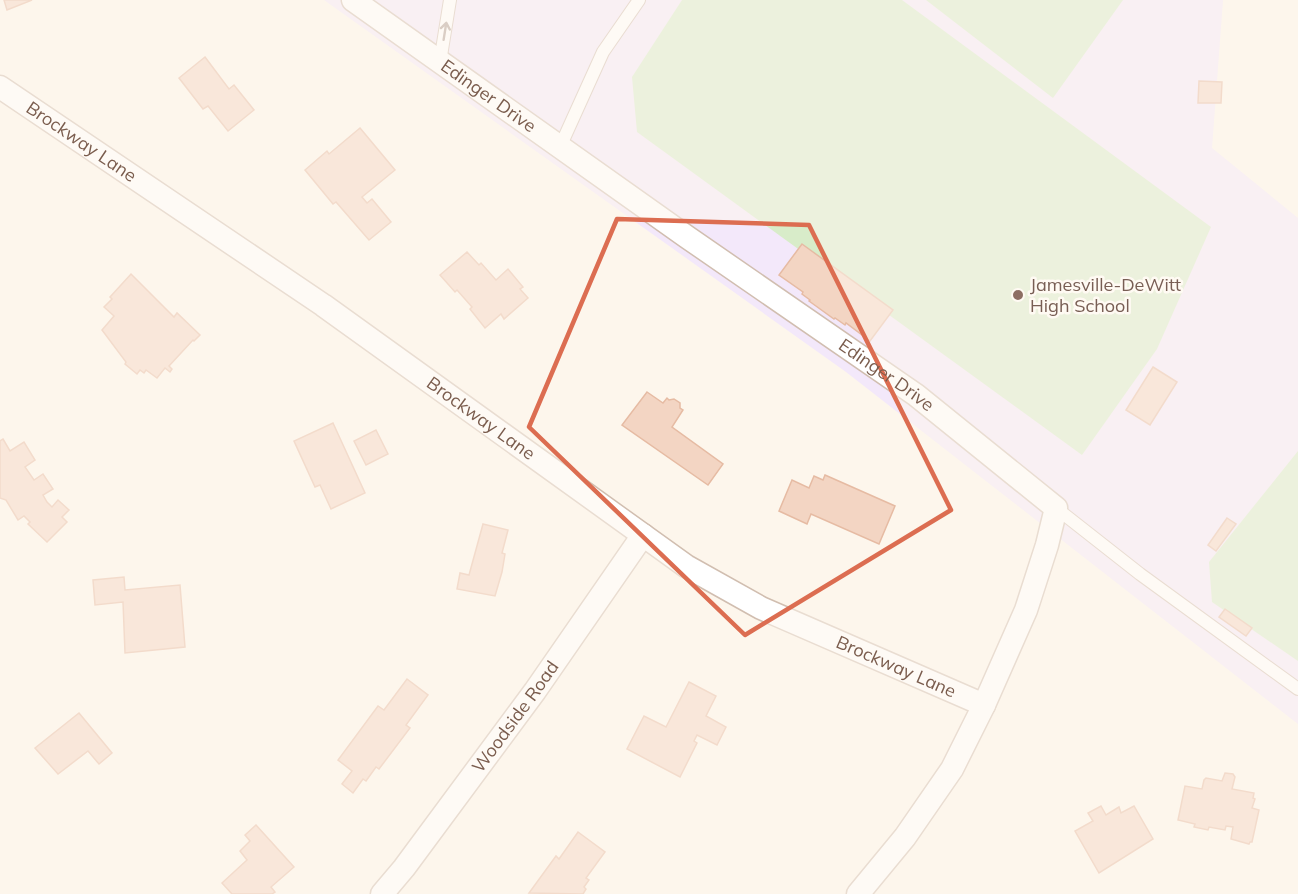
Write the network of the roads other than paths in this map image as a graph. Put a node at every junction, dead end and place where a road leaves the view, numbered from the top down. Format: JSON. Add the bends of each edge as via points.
{"nodes":[{"id":1,"x":353,"y":0,"type":"edge"},
{"id":2,"x":450,"y":0,"type":"edge"},
{"id":3,"x":639,"y":0,"type":"edge"},
{"id":4,"x":440,"y":62,"type":"junction"},
{"id":5,"x":0,"y":87,"type":"edge"},
{"id":6,"x":560,"y":147,"type":"junction"},
{"id":7,"x":1056,"y":508,"type":"junction"},
{"id":8,"x":643,"y":535,"type":"junction"},
{"id":9,"x":1298,"y":689,"type":"edge"},
{"id":10,"x":984,"y":705,"type":"junction"},
{"id":11,"x":382,"y":894,"type":"edge"},
{"id":12,"x":858,"y":894,"type":"edge"}],
"edges":[{"from":1,"to":4,"type":"street","name":"Edinger Drive"},
{"from":4,"to":2,"type":"lane","one_way":true},
{"from":3,"to":6,"type":"lane","via":[[603,51]]},
{"from":4,"to":6,"type":"street","name":"Edinger Drive"},
{"from":5,"to":8,"type":"street","name":"Brockway Lane","via":[[323,305]]},
{"from":6,"to":7,"type":"street","name":"Edinger Drive","via":[[916,396]]},
{"from":7,"to":9,"type":"lane"},
{"from":7,"to":10,"type":"street","via":[[1026,610]]},
{"from":8,"to":10,"type":"street","name":"Brockway Lane","via":[[686,566],[760,608]]},
{"from":8,"to":11,"type":"street","name":"Woodside Road","via":[[536,691]]},
{"from":10,"to":12,"type":"street","via":[[952,769],[905,837]]}]}
